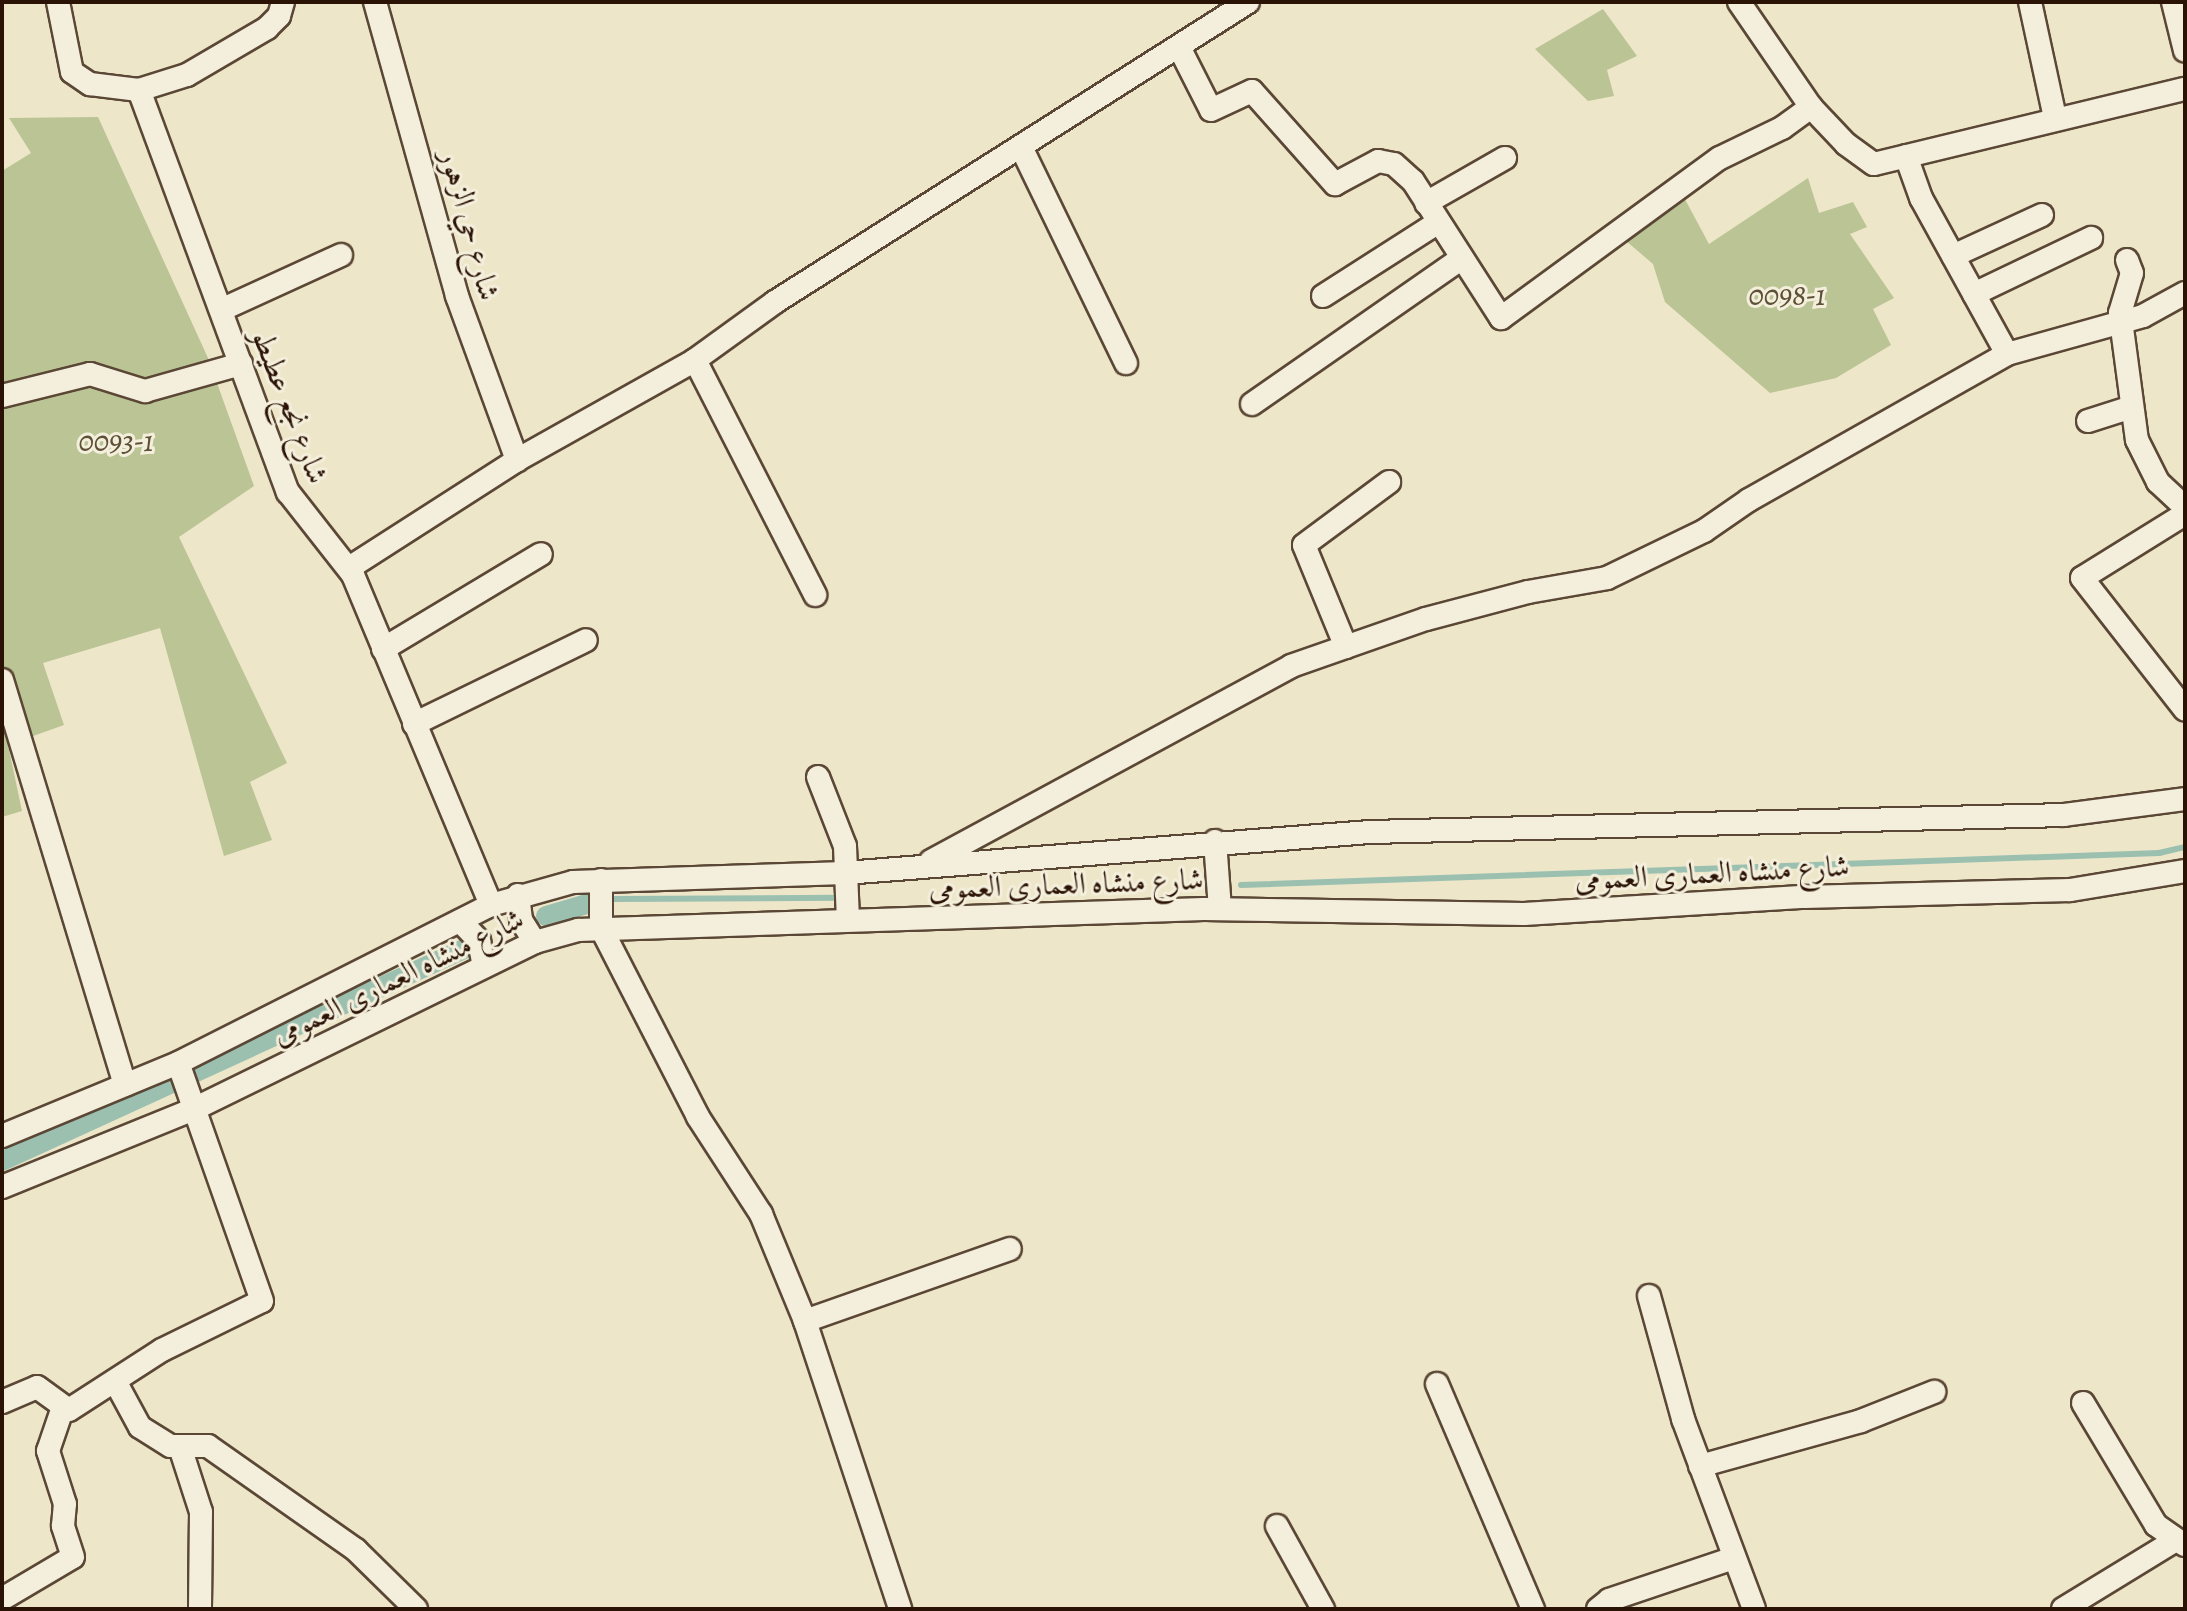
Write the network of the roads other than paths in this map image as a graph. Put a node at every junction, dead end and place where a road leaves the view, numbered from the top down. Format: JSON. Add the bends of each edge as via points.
{"nodes":[{"id":1,"x":58,"y":2,"type":"edge"},
{"id":2,"x":283,"y":2,"type":"edge"},
{"id":3,"x":375,"y":2,"type":"edge"},
{"id":4,"x":1248,"y":2,"type":"edge"},
{"id":5,"x":1739,"y":2,"type":"edge"},
{"id":6,"x":2030,"y":2,"type":"edge"},
{"id":7,"x":2173,"y":2,"type":"edge"},
{"id":8,"x":1180,"y":49,"type":"junction"},
{"id":9,"x":2185,"y":51,"type":"edge"},
{"id":10,"x":2185,"y":89,"type":"edge"},
{"id":11,"x":139,"y":90,"type":"junction"},
{"id":12,"x":1811,"y":107,"type":"junction"},
{"id":13,"x":2055,"y":118,"type":"junction"},
{"id":14,"x":1022,"y":149,"type":"junction"},
{"id":15,"x":1906,"y":156,"type":"junction"},
{"id":16,"x":1505,"y":158,"type":"dead end"},
{"id":17,"x":1431,"y":213,"type":"junction"},
{"id":18,"x":2042,"y":215,"type":"dead end"},
{"id":19,"x":2091,"y":238,"type":"dead end"},
{"id":20,"x":341,"y":255,"type":"dead end"},
{"id":21,"x":1953,"y":256,"type":"junction"},
{"id":22,"x":1459,"y":260,"type":"junction"},
{"id":23,"x":2127,"y":260,"type":"dead end"},
{"id":24,"x":2185,"y":293,"type":"edge"},
{"id":25,"x":1974,"y":294,"type":"junction"},
{"id":26,"x":1323,"y":296,"type":"dead end"},
{"id":27,"x":221,"y":310,"type":"junction"},
{"id":28,"x":2122,"y":322,"type":"junction"},
{"id":29,"x":2007,"y":354,"type":"junction"},
{"id":30,"x":695,"y":360,"type":"junction"},
{"id":31,"x":1126,"y":363,"type":"dead end"},
{"id":32,"x":241,"y":364,"type":"junction"},
{"id":33,"x":2,"y":396,"type":"edge"},
{"id":34,"x":1252,"y":404,"type":"dead end"},
{"id":35,"x":2132,"y":407,"type":"junction"},
{"id":36,"x":2088,"y":421,"type":"dead end"},
{"id":37,"x":517,"y":460,"type":"junction"},
{"id":38,"x":1389,"y":482,"type":"dead end"},
{"id":39,"x":2185,"y":507,"type":"edge"},
{"id":40,"x":2185,"y":514,"type":"edge"},
{"id":41,"x":541,"y":554,"type":"dead end"},
{"id":42,"x":349,"y":568,"type":"junction"},
{"id":43,"x":815,"y":595,"type":"dead end"},
{"id":44,"x":586,"y":640,"type":"dead end"},
{"id":45,"x":1346,"y":647,"type":"junction"},
{"id":46,"x":383,"y":649,"type":"junction"},
{"id":47,"x":2,"y":680,"type":"edge"},
{"id":48,"x":2185,"y":710,"type":"edge"},
{"id":49,"x":414,"y":724,"type":"junction"},
{"id":50,"x":818,"y":777,"type":"dead end"},
{"id":51,"x":2185,"y":799,"type":"edge"},
{"id":52,"x":1215,"y":841,"type":"junction"},
{"id":53,"x":920,"y":867,"type":"junction"},
{"id":54,"x":2185,"y":871,"type":"edge"},
{"id":55,"x":845,"y":873,"type":"junction"},
{"id":56,"x":601,"y":880,"type":"junction"},
{"id":57,"x":518,"y":895,"type":"junction"},
{"id":58,"x":491,"y":905,"type":"junction"},
{"id":59,"x":1220,"y":909,"type":"junction"},
{"id":60,"x":848,"y":920,"type":"junction"},
{"id":61,"x":460,"y":921,"type":"junction"},
{"id":62,"x":601,"y":928,"type":"junction"},
{"id":63,"x":535,"y":942,"type":"junction"},
{"id":64,"x":484,"y":967,"type":"junction"},
{"id":65,"x":178,"y":1063,"type":"junction"},
{"id":66,"x":125,"y":1085,"type":"junction"},
{"id":67,"x":194,"y":1109,"type":"junction"},
{"id":68,"x":2,"y":1136,"type":"edge"},
{"id":69,"x":2,"y":1187,"type":"edge"},
{"id":70,"x":1010,"y":1249,"type":"dead end"},
{"id":71,"x":1649,"y":1296,"type":"dead end"},
{"id":72,"x":805,"y":1321,"type":"junction"},
{"id":73,"x":115,"y":1381,"type":"junction"},
{"id":74,"x":1437,"y":1384,"type":"dead end"},
{"id":75,"x":1934,"y":1392,"type":"dead end"},
{"id":76,"x":2,"y":1402,"type":"edge"},
{"id":77,"x":2083,"y":1403,"type":"dead end"},
{"id":78,"x":63,"y":1407,"type":"junction"},
{"id":79,"x":180,"y":1447,"type":"junction"},
{"id":80,"x":1700,"y":1466,"type":"junction"},
{"id":81,"x":1277,"y":1526,"type":"dead end"},
{"id":82,"x":2180,"y":1542,"type":"edge"},
{"id":83,"x":1734,"y":1558,"type":"junction"},
{"id":84,"x":3,"y":1597,"type":"edge"},
{"id":85,"x":200,"y":1609,"type":"edge"},
{"id":86,"x":416,"y":1609,"type":"edge"},
{"id":87,"x":900,"y":1609,"type":"edge"},
{"id":88,"x":1323,"y":1609,"type":"edge"},
{"id":89,"x":1533,"y":1609,"type":"edge"},
{"id":90,"x":1598,"y":1609,"type":"edge"},
{"id":91,"x":1754,"y":1609,"type":"edge"},
{"id":92,"x":2063,"y":1609,"type":"edge"}],
"edges":[{"from":1,"to":11,"type":"street","via":[[72,72],[90,84]]},
{"from":2,"to":11,"type":"street","via":[[267,28],[187,75]]},
{"from":3,"to":37,"type":"street","name":"شارع حي الزهور","via":[[460,305]]},
{"from":4,"to":8,"type":"street"},
{"from":5,"to":12,"type":"street"},
{"from":6,"to":13,"type":"street"},
{"from":7,"to":9,"type":"street"},
{"from":8,"to":14,"type":"street"},
{"from":8,"to":17,"type":"street","via":[[1211,110],[1252,91],[1335,184],[1378,161],[1390,161],[1413,181]]},
{"from":10,"to":13,"type":"street"},
{"from":11,"to":27,"type":"street","name":"شارع نجع عطيطو"},
{"from":12,"to":15,"type":"street","via":[[1874,164]]},
{"from":12,"to":22,"type":"street","via":[[1782,128],[1720,158],[1501,318]]},
{"from":13,"to":15,"type":"street"},
{"from":14,"to":30,"type":"street","via":[[775,302]]},
{"from":14,"to":31,"type":"street"},
{"from":15,"to":21,"type":"street","via":[[1921,198]]},
{"from":16,"to":17,"type":"street"},
{"from":17,"to":22,"type":"street"},
{"from":17,"to":26,"type":"street"},
{"from":18,"to":21,"type":"street"},
{"from":19,"to":25,"type":"street"},
{"from":20,"to":27,"type":"street"},
{"from":21,"to":25,"type":"street"},
{"from":22,"to":34,"type":"street"},
{"from":23,"to":28,"type":"street","via":[[2132,273],[2120,304]]},
{"from":24,"to":28,"type":"street"},
{"from":25,"to":29,"type":"street"},
{"from":27,"to":32,"type":"street","name":"شارع نجع عطيطو"},
{"from":28,"to":29,"type":"street"},
{"from":28,"to":35,"type":"street"},
{"from":29,"to":45,"type":"street","via":[[1749,500],[1704,531],[1607,578],[1528,592]]},
{"from":30,"to":37,"type":"street"},
{"from":30,"to":43,"type":"street"},
{"from":32,"to":33,"type":"street","via":[[145,391],[90,374]]},
{"from":32,"to":42,"type":"street","name":"شارع نجع عطيطو","via":[[288,492]]},
{"from":35,"to":36,"type":"street"},
{"from":35,"to":39,"type":"street","via":[[2146,461],[2167,493]]},
{"from":37,"to":42,"type":"street"},
{"from":38,"to":45,"type":"street","via":[[1304,545]]},
{"from":40,"to":48,"type":"street","via":[[2082,578]]},
{"from":41,"to":46,"type":"street"},
{"from":42,"to":46,"type":"street","name":"شارع نجع عطيطو"},
{"from":44,"to":49,"type":"street"},
{"from":45,"to":53,"type":"street","via":[[1252,685],[1154,744]]},
{"from":46,"to":49,"type":"street","name":"شارع نجع عطيطو"},
{"from":47,"to":66,"type":"street"},
{"from":49,"to":58,"type":"street","name":"شارع نجع عطيطو"},
{"from":50,"to":55,"type":"street","via":[[842,832]]},
{"from":51,"to":52,"type":"street","name":"شارع منشاه العمارى العمومى","via":[[2064,815],[1370,832]]},
{"from":52,"to":53,"type":"street","name":"شارع منشاه العمارى العمومى"},
{"from":52,"to":59,"type":"street"},
{"from":53,"to":55,"type":"street","name":"شارع منشاه العمارى العمومى"},
{"from":54,"to":59,"type":"street","name":"شارع منشاه العمارى العمومى","via":[[2070,890],[1813,896],[1524,914]]},
{"from":55,"to":56,"type":"street","name":"شارع منشاه العمارى العمومى"},
{"from":55,"to":60,"type":"street"},
{"from":56,"to":57,"type":"street","name":"شارع منشاه العمارى العمومى"},
{"from":56,"to":62,"type":"street"},
{"from":57,"to":58,"type":"street","name":"شارع منشاه العمارى العمومى"},
{"from":57,"to":63,"type":"street","via":[[521,920]]},
{"from":58,"to":61,"type":"street","name":"شارع منشاه العمارى العمومى"},
{"from":59,"to":60,"type":"street","name":"شارع منشاه العمارى العمومى"},
{"from":60,"to":62,"type":"street","name":"شارع منشاه العمارى العمومى"},
{"from":61,"to":64,"type":"street","via":[[479,941]]},
{"from":61,"to":65,"type":"street","name":"شارع منشاه العمارى العمومى"},
{"from":62,"to":63,"type":"street","name":"شارع منشاه العمارى العمومى"},
{"from":62,"to":72,"type":"street","via":[[698,1117],[761,1214]]},
{"from":63,"to":64,"type":"street","name":"شارع منشاه العمارى العمومى"},
{"from":64,"to":67,"type":"street","name":"شارع منشاه العمارى العمومى"},
{"from":65,"to":66,"type":"street","name":"شارع منشاه العمارى العمومى"},
{"from":65,"to":67,"type":"street"},
{"from":66,"to":68,"type":"street","name":"شارع منشاه العمارى العمومى"},
{"from":67,"to":69,"type":"street","name":"شارع منشاه العمارى العمومى"},
{"from":67,"to":73,"type":"street","via":[[264,1297]]},
{"from":70,"to":72,"type":"street"},
{"from":71,"to":80,"type":"street"},
{"from":72,"to":87,"type":"street"},
{"from":73,"to":78,"type":"street","via":[[72,1408]]},
{"from":73,"to":79,"type":"street","via":[[137,1424]]},
{"from":74,"to":89,"type":"street"},
{"from":75,"to":80,"type":"street","via":[[1861,1421]]},
{"from":76,"to":78,"type":"street","via":[[37,1387]]},
{"from":77,"to":82,"type":"street","via":[[2156,1525]]},
{"from":78,"to":84,"type":"street","via":[[48,1451],[65,1504],[63,1526],[73,1557]]},
{"from":79,"to":85,"type":"street","via":[[201,1512]]},
{"from":79,"to":86,"type":"street","via":[[208,1446],[356,1550]]},
{"from":80,"to":83,"type":"street"},
{"from":81,"to":88,"type":"street"},
{"from":82,"to":92,"type":"street"},
{"from":83,"to":90,"type":"street","via":[[1609,1600]]},
{"from":83,"to":91,"type":"street"}]}
